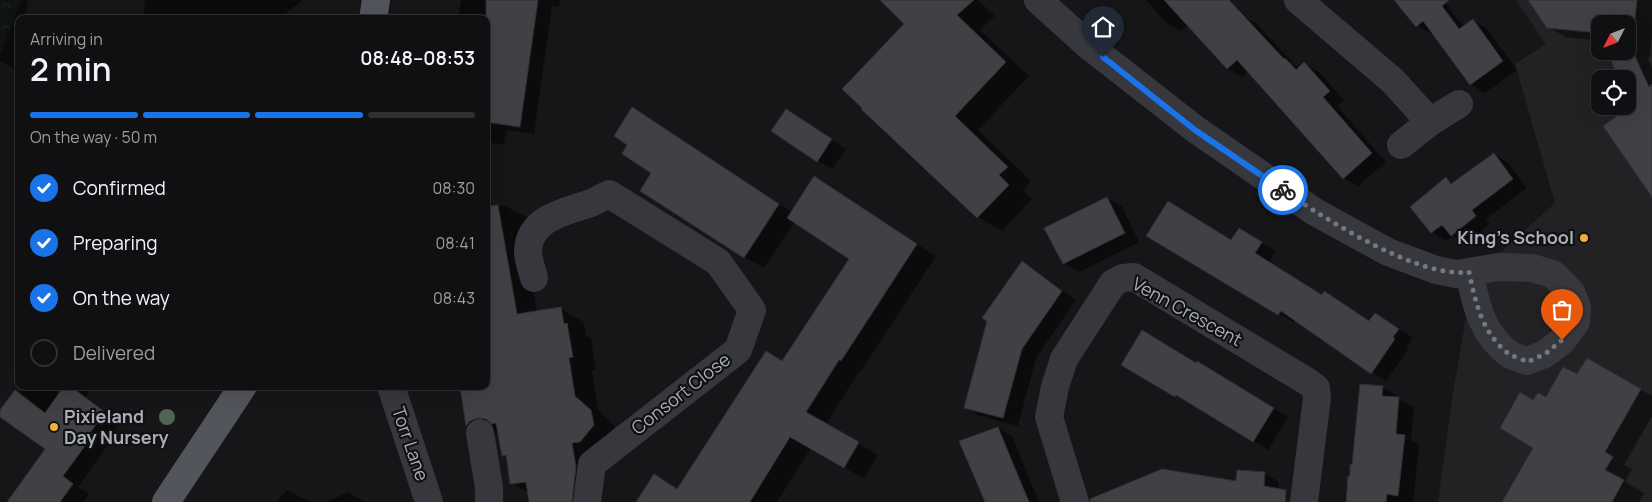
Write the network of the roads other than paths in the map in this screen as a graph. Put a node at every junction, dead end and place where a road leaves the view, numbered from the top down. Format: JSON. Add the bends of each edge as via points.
{"nodes":[{"id":1,"x":376,"y":0,"type":"edge"},
{"id":2,"x":1038,"y":0,"type":"edge"},
{"id":3,"x":1298,"y":0,"type":"edge"},
{"id":4,"x":374,"y":15,"type":"edge"},
{"id":5,"x":1459,"y":104,"type":"dead end"},
{"id":6,"x":1430,"y":122,"type":"junction"},
{"id":7,"x":1401,"y":145,"type":"dead end"},
{"id":8,"x":1469,"y":272,"type":"dead end"},
{"id":9,"x":534,"y":278,"type":"dead end"},
{"id":10,"x":240,"y":390,"type":"edge"},
{"id":11,"x":391,"y":390,"type":"edge"},
{"id":12,"x":480,"y":433,"type":"dead end"},
{"id":13,"x":166,"y":502,"type":"edge"},
{"id":14,"x":429,"y":502,"type":"edge"},
{"id":15,"x":489,"y":502,"type":"edge"},
{"id":16,"x":587,"y":502,"type":"edge"},
{"id":17,"x":1075,"y":502,"type":"edge"},
{"id":18,"x":1304,"y":502,"type":"edge"}],
"edges":[{"from":1,"to":4,"type":"main road"},
{"from":2,"to":8,"type":"street","via":[[1089,46],[1195,130],[1315,212],[1388,252],[1436,270],[1456,274]]},
{"from":3,"to":6,"type":"street","via":[[1393,81]]},
{"from":5,"to":6,"type":"street"},
{"from":6,"to":7,"type":"street"},
{"from":9,"to":16,"type":"street","name":"Consort Close","via":[[528,252],[530,238],[537,227],[549,218],[609,194],[718,262],[752,310],[738,350],[592,464]]},
{"from":10,"to":13,"type":"main road"},
{"from":11,"to":14,"type":"street","name":"Torr Lane"},
{"from":12,"to":15,"type":"street"},
{"from":17,"to":18,"type":"street","name":"Venn Crescent","via":[[1049,417],[1055,387],[1064,359],[1113,283],[1123,278],[1134,278],[1316,388]]}]}
